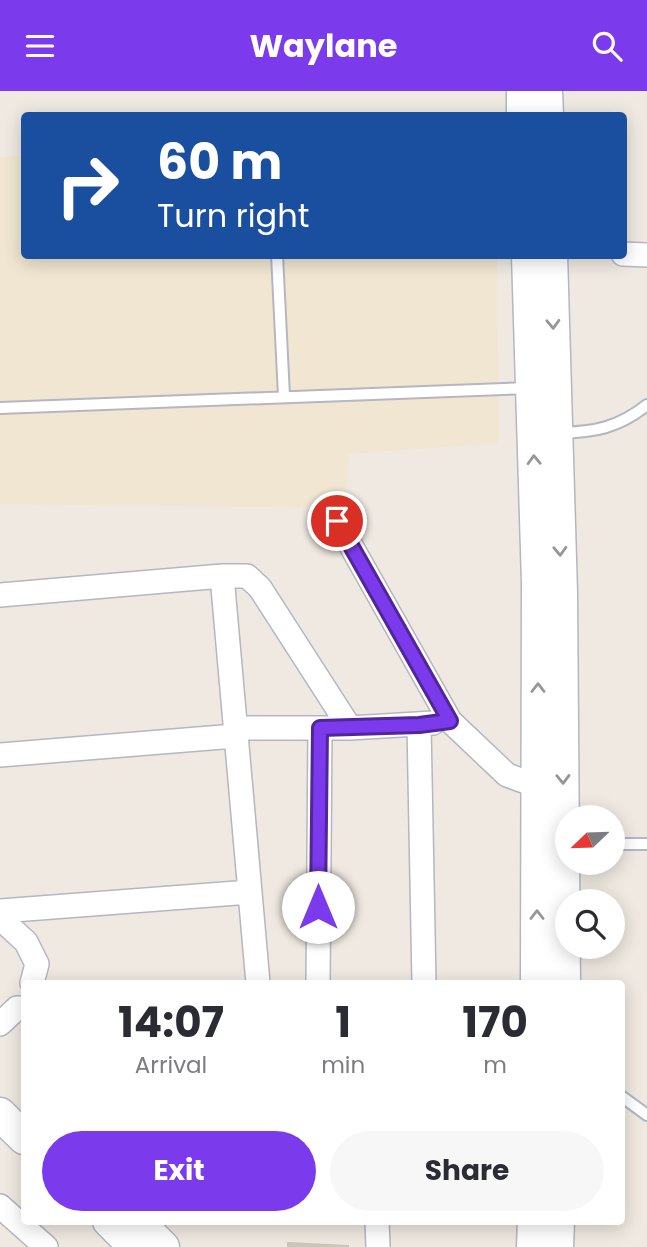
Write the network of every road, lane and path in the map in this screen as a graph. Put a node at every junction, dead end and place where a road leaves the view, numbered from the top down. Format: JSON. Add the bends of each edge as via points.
{"nodes":[{"id":1,"x":523,"y":91,"type":"edge"},
{"id":2,"x":546,"y":91,"type":"edge"},
{"id":3,"x":523,"y":112,"type":"edge"},
{"id":4,"x":547,"y":112,"type":"edge"},
{"id":5,"x":627,"y":254,"type":"edge"},
{"id":6,"x":647,"y":255,"type":"edge"},
{"id":7,"x":277,"y":259,"type":"edge"},
{"id":8,"x":528,"y":259,"type":"edge"},
{"id":9,"x":551,"y":259,"type":"edge"},
{"id":10,"x":532,"y":387,"type":"junction"},
{"id":11,"x":284,"y":395,"type":"junction"},
{"id":12,"x":647,"y":405,"type":"edge"},
{"id":13,"x":0,"y":408,"type":"edge"},
{"id":14,"x":556,"y":433,"type":"junction"},
{"id":15,"x":337,"y":521,"type":"dead end"},
{"id":16,"x":222,"y":576,"type":"junction"},
{"id":17,"x":0,"y":595,"type":"edge"},
{"id":18,"x":450,"y":721,"type":"junction"},
{"id":19,"x":419,"y":725,"type":"junction"},
{"id":20,"x":320,"y":728,"type":"junction"},
{"id":21,"x":350,"y":728,"type":"junction"},
{"id":22,"x":235,"y":732,"type":"junction"},
{"id":23,"x":0,"y":755,"type":"edge"},
{"id":24,"x":537,"y":786,"type":"junction"},
{"id":25,"x":557,"y":805,"type":"edge"},
{"id":26,"x":555,"y":840,"type":"edge"},
{"id":27,"x":625,"y":844,"type":"edge"},
{"id":28,"x":647,"y":844,"type":"edge"},
{"id":29,"x":555,"y":850,"type":"edge"},
{"id":30,"x":558,"y":875,"type":"edge"},
{"id":31,"x":250,"y":892,"type":"junction"},
{"id":32,"x":0,"y":911,"type":"edge"},
{"id":33,"x":0,"y":918,"type":"edge"},
{"id":34,"x":33,"y":980,"type":"edge"},
{"id":35,"x":258,"y":980,"type":"edge"},
{"id":36,"x":318,"y":980,"type":"edge"},
{"id":37,"x":424,"y":980,"type":"edge"},
{"id":38,"x":537,"y":980,"type":"edge"},
{"id":39,"x":564,"y":980,"type":"edge"},
{"id":40,"x":21,"y":1006,"type":"edge"},
{"id":41,"x":0,"y":1024,"type":"edge"},
{"id":42,"x":0,"y":1089,"type":"edge"},
{"id":43,"x":625,"y":1099,"type":"edge"},
{"id":44,"x":21,"y":1110,"type":"edge"},
{"id":45,"x":0,"y":1114,"type":"edge"},
{"id":46,"x":647,"y":1115,"type":"edge"},
{"id":47,"x":21,"y":1135,"type":"edge"},
{"id":48,"x":0,"y":1206,"type":"edge"},
{"id":49,"x":21,"y":1225,"type":"edge"},
{"id":50,"x":21,"y":1225,"type":"edge"},
{"id":51,"x":114,"y":1225,"type":"edge"},
{"id":52,"x":141,"y":1225,"type":"edge"},
{"id":53,"x":377,"y":1225,"type":"edge"},
{"id":54,"x":534,"y":1225,"type":"edge"},
{"id":55,"x":558,"y":1225,"type":"edge"},
{"id":56,"x":46,"y":1247,"type":"edge"},
{"id":57,"x":135,"y":1247,"type":"edge"},
{"id":58,"x":163,"y":1247,"type":"edge"},
{"id":59,"x":377,"y":1247,"type":"edge"},
{"id":60,"x":533,"y":1247,"type":"edge"},
{"id":61,"x":557,"y":1247,"type":"edge"}],
"edges":[{"from":1,"to":3,"type":"main road"},
{"from":2,"to":4,"type":"main road"},
{"from":5,"to":6,"type":"street"},
{"from":7,"to":11,"type":"lane"},
{"from":8,"to":10,"type":"main road"},
{"from":9,"to":14,"type":"main road","one_way":true},
{"from":10,"to":11,"type":"lane"},
{"from":24,"to":10,"type":"main road","one_way":true,"via":[[538,583]]},
{"from":11,"to":13,"type":"lane"},
{"from":12,"to":14,"type":"lane","via":[[632,417],[593,432]]},
{"from":14,"to":25,"type":"main road","one_way":true,"via":[[561,593]]},
{"from":15,"to":18,"type":"street"},
{"from":16,"to":17,"type":"street"},
{"from":16,"to":21,"type":"street","via":[[254,580]]},
{"from":16,"to":22,"type":"street"},
{"from":18,"to":19,"type":"street"},
{"from":18,"to":24,"type":"street","via":[[507,775]]},
{"from":19,"to":21,"type":"street"},
{"from":19,"to":37,"type":"street"},
{"from":20,"to":21,"type":"street"},
{"from":20,"to":22,"type":"street"},
{"from":20,"to":36,"type":"street"},
{"from":22,"to":23,"type":"street"},
{"from":22,"to":31,"type":"street"},
{"from":24,"to":26,"type":"main road"},
{"from":27,"to":28,"type":"lane"},
{"from":38,"to":29,"type":"main road","one_way":true},
{"from":30,"to":39,"type":"main road"},
{"from":31,"to":32,"type":"street"},
{"from":31,"to":35,"type":"street"},
{"from":33,"to":34,"type":"street","via":[[26,942],[37,964]]},
{"from":40,"to":41,"type":"street"},
{"from":42,"to":44,"type":"main road"},
{"from":43,"to":46,"type":"lane"},
{"from":45,"to":47,"type":"main road"},
{"from":48,"to":50,"type":"street"},
{"from":49,"to":56,"type":"street"},
{"from":51,"to":57,"type":"main road"},
{"from":52,"to":58,"type":"main road"},
{"from":53,"to":59,"type":"street"},
{"from":54,"to":60,"type":"main road"},
{"from":55,"to":61,"type":"main road"}]}
